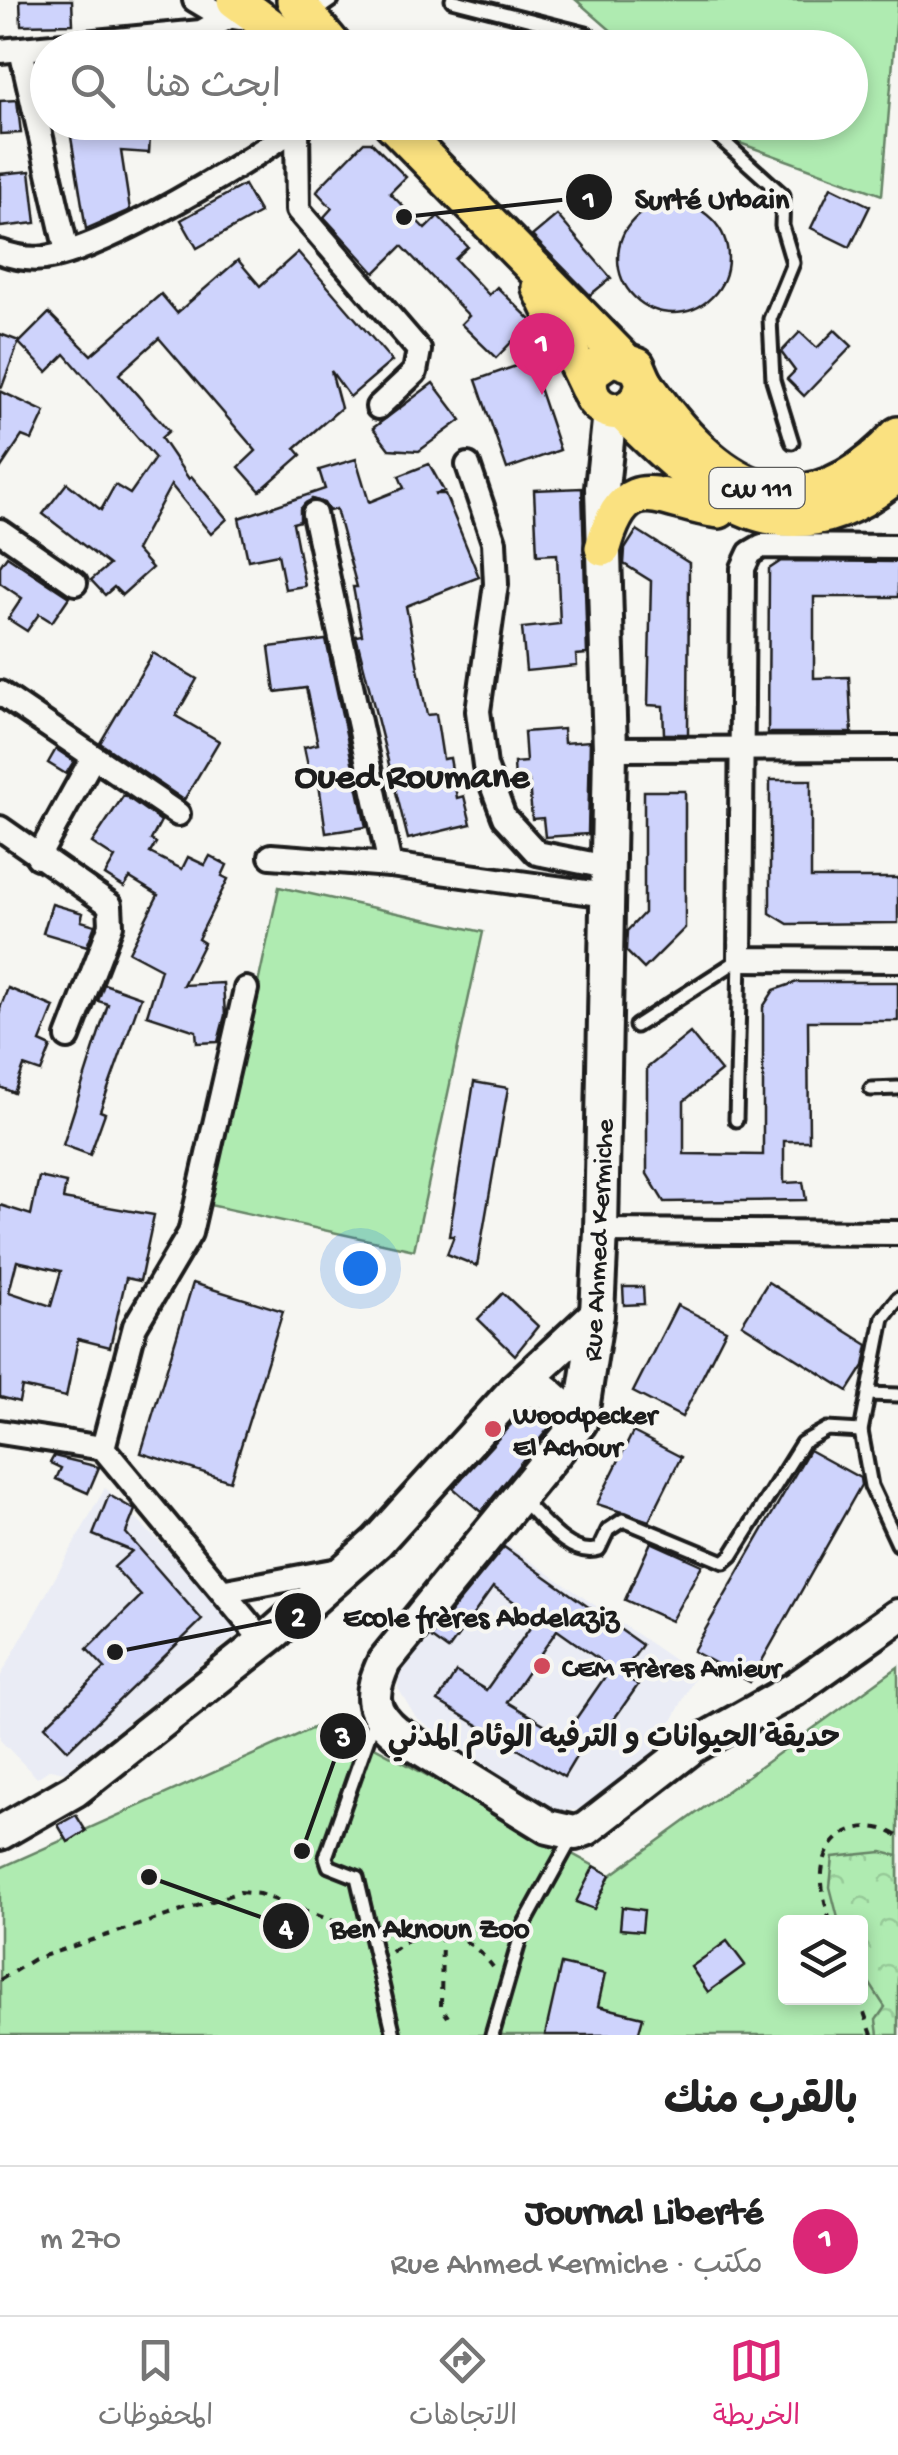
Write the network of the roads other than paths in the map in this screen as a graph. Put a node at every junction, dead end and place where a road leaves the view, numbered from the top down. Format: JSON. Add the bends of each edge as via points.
{"nodes":[{"id":1,"x":195,"y":0,"type":"edge"},
{"id":2,"x":452,"y":0,"type":"edge"},
{"id":3,"x":240,"y":10,"type":"edge"},
{"id":4,"x":309,"y":16,"type":"edge"},
{"id":5,"x":205,"y":30,"type":"edge"},
{"id":6,"x":570,"y":30,"type":"edge"},
{"id":7,"x":10,"y":51,"type":"edge"},
{"id":8,"x":30,"y":123,"type":"edge"},
{"id":9,"x":35,"y":140,"type":"edge"},
{"id":10,"x":275,"y":140,"type":"edge"},
{"id":11,"x":300,"y":140,"type":"edge"},
{"id":12,"x":409,"y":140,"type":"edge"},
{"id":13,"x":722,"y":140,"type":"edge"},
{"id":14,"x":0,"y":252,"type":"edge"},
{"id":15,"x":66,"y":252,"type":"junction"},
{"id":16,"x":520,"y":258,"type":"junction"},
{"id":17,"x":632,"y":370,"type":"junction"},
{"id":18,"x":607,"y":404,"type":"junction"},
{"id":19,"x":378,"y":407,"type":"dead end"},
{"id":20,"x":898,"y":435,"type":"edge"},
{"id":21,"x":792,"y":442,"type":"dead end"},
{"id":22,"x":468,"y":465,"type":"dead end"},
{"id":23,"x":898,"y":473,"type":"edge"},
{"id":24,"x":740,"y":508,"type":"junction"},
{"id":25,"x":314,"y":514,"type":"dead end"},
{"id":26,"x":0,"y":532,"type":"edge"},
{"id":27,"x":898,"y":547,"type":"edge"},
{"id":28,"x":603,"y":548,"type":"junction"},
{"id":29,"x":75,"y":583,"type":"dead end"},
{"id":30,"x":0,"y":693,"type":"edge"},
{"id":31,"x":898,"y":748,"type":"edge"},
{"id":32,"x":610,"y":749,"type":"junction"},
{"id":33,"x":743,"y":750,"type":"junction"},
{"id":34,"x":92,"y":759,"type":"junction"},
{"id":35,"x":178,"y":814,"type":"dead end"},
{"id":36,"x":0,"y":828,"type":"edge"},
{"id":37,"x":271,"y":856,"type":"dead end"},
{"id":38,"x":38,"y":857,"type":"junction"},
{"id":39,"x":390,"y":866,"type":"junction"},
{"id":40,"x":607,"y":881,"type":"junction"},
{"id":41,"x":740,"y":959,"type":"junction"},
{"id":42,"x":898,"y":960,"type":"edge"},
{"id":43,"x":246,"y":989,"type":"dead end"},
{"id":44,"x":636,"y":1026,"type":"dead end"},
{"id":45,"x":68,"y":1038,"type":"dead end"},
{"id":46,"x":898,"y":1088,"type":"edge"},
{"id":47,"x":871,"y":1089,"type":"dead end"},
{"id":48,"x":736,"y":1120,"type":"dead end"},
{"id":49,"x":602,"y":1231,"type":"junction"},
{"id":50,"x":898,"y":1233,"type":"edge"},
{"id":51,"x":898,"y":1299,"type":"edge"},
{"id":52,"x":598,"y":1314,"type":"junction"},
{"id":53,"x":515,"y":1390,"type":"junction"},
{"id":54,"x":868,"y":1394,"type":"junction"},
{"id":55,"x":898,"y":1395,"type":"edge"},
{"id":56,"x":580,"y":1422,"type":"junction"},
{"id":57,"x":861,"y":1431,"type":"junction"},
{"id":58,"x":0,"y":1432,"type":"edge"},
{"id":59,"x":103,"y":1448,"type":"junction"},
{"id":60,"x":520,"y":1499,"type":"junction"},
{"id":61,"x":898,"y":1544,"type":"edge"},
{"id":62,"x":344,"y":1569,"type":"junction"},
{"id":63,"x":226,"y":1591,"type":"junction"},
{"id":64,"x":898,"y":1616,"type":"edge"},
{"id":65,"x":263,"y":1641,"type":"junction"},
{"id":66,"x":376,"y":1714,"type":"junction"},
{"id":67,"x":0,"y":1833,"type":"edge"},
{"id":68,"x":575,"y":1833,"type":"junction"},
{"id":69,"x":394,"y":2035,"type":"edge"},
{"id":70,"x":492,"y":2035,"type":"edge"}],
"edges":[{"from":1,"to":3,"type":"street"},
{"from":2,"to":6,"type":"lane"},
{"from":3,"to":4,"type":"main road"},
{"from":3,"to":5,"type":"street"},
{"from":7,"to":8,"type":"street"},
{"from":9,"to":15,"type":"street"},
{"from":10,"to":15,"type":"street","via":[[142,220]]},
{"from":11,"to":19,"type":"street","via":[[298,210],[419,350],[415,372]]},
{"from":12,"to":16,"type":"main road","number":"CW 111"},
{"from":13,"to":21,"type":"lane","via":[[783,195],[782,226],[793,263],[770,320],[772,380]]},
{"from":14,"to":15,"type":"street","via":[[33,258]]},
{"from":16,"to":17,"type":"main road","number":"CW 111","via":[[584,314]]},
{"from":16,"to":18,"type":"main road"},
{"from":17,"to":18,"type":"main road","via":[[638,401]]},
{"from":17,"to":18,"type":"main road","via":[[597,364]]},
{"from":17,"to":20,"type":"main road","number":"CW 111","via":[[686,440],[742,485],[774,492],[831,482],[880,454]]},
{"from":18,"to":24,"type":"main road","via":[[700,486]]},
{"from":18,"to":28,"type":"main road","name":"Rue Ahmed Kermiche"},
{"from":22,"to":40,"type":"street","via":[[494,542],[496,584],[478,711],[485,766],[504,818],[537,853]]},
{"from":23,"to":24,"type":"main road","via":[[873,493],[818,515],[763,516]]},
{"from":24,"to":28,"type":"main road","via":[[710,509],[646,493],[611,522]]},
{"from":25,"to":39,"type":"street"},
{"from":26,"to":29,"type":"street"},
{"from":27,"to":33,"type":"street","via":[[762,546],[750,553],[743,568]]},
{"from":28,"to":32,"type":"main road","name":"Rue Ahmed Kermiche"},
{"from":30,"to":34,"type":"street"},
{"from":31,"to":33,"type":"street"},
{"from":32,"to":33,"type":"street"},
{"from":32,"to":40,"type":"main road","name":"Rue Ahmed Kermiche"},
{"from":33,"to":41,"type":"street"},
{"from":34,"to":35,"type":"street"},
{"from":34,"to":38,"type":"street"},
{"from":36,"to":38,"type":"street"},
{"from":37,"to":39,"type":"street"},
{"from":38,"to":45,"type":"street","via":[[110,905],[110,925]]},
{"from":39,"to":40,"type":"street"},
{"from":40,"to":49,"type":"main road","name":"Rue Ahmed Kermiche"},
{"from":41,"to":42,"type":"street"},
{"from":41,"to":44,"type":"lane"},
{"from":41,"to":48,"type":"lane"},
{"from":43,"to":59,"type":"street","via":[[190,1233],[136,1326]]},
{"from":46,"to":47,"type":"lane"},
{"from":49,"to":50,"type":"street"},
{"from":49,"to":52,"type":"main road","name":"Rue Ahmed Kermiche"},
{"from":51,"to":54,"type":"lane","via":[[882,1318]]},
{"from":52,"to":53,"type":"main road"},
{"from":52,"to":56,"type":"main road","name":"Rue Ahmed Kermiche"},
{"from":53,"to":56,"type":"main road","via":[[545,1391]]},
{"from":53,"to":62,"type":"main road","via":[[377,1542]]},
{"from":54,"to":55,"type":"lane"},
{"from":54,"to":57,"type":"lane"},
{"from":56,"to":60,"type":"main road","name":"Rue Ahmed Kermiche"},
{"from":57,"to":60,"type":"lane","via":[[827,1429],[802,1442],[724,1562],[624,1520],[588,1553],[573,1548]]},
{"from":57,"to":61,"type":"lane","via":[[871,1486]]},
{"from":58,"to":59,"type":"street"},
{"from":59,"to":63,"type":"street"},
{"from":60,"to":66,"type":"main road","name":"Rue Ahmed Kermiche","via":[[384,1662],[372,1688]]},
{"from":62,"to":63,"type":"street"},
{"from":62,"to":65,"type":"main road"},
{"from":63,"to":65,"type":"street"},
{"from":64,"to":68,"type":"main road","via":[[794,1689],[692,1748]]},
{"from":65,"to":67,"type":"main road","via":[[74,1790]]},
{"from":66,"to":68,"type":"main road","via":[[548,1827]]},
{"from":66,"to":69,"type":"lane","via":[[326,1857],[328,1866],[357,1878]]},
{"from":68,"to":70,"type":"lane","via":[[530,1911]]}]}
